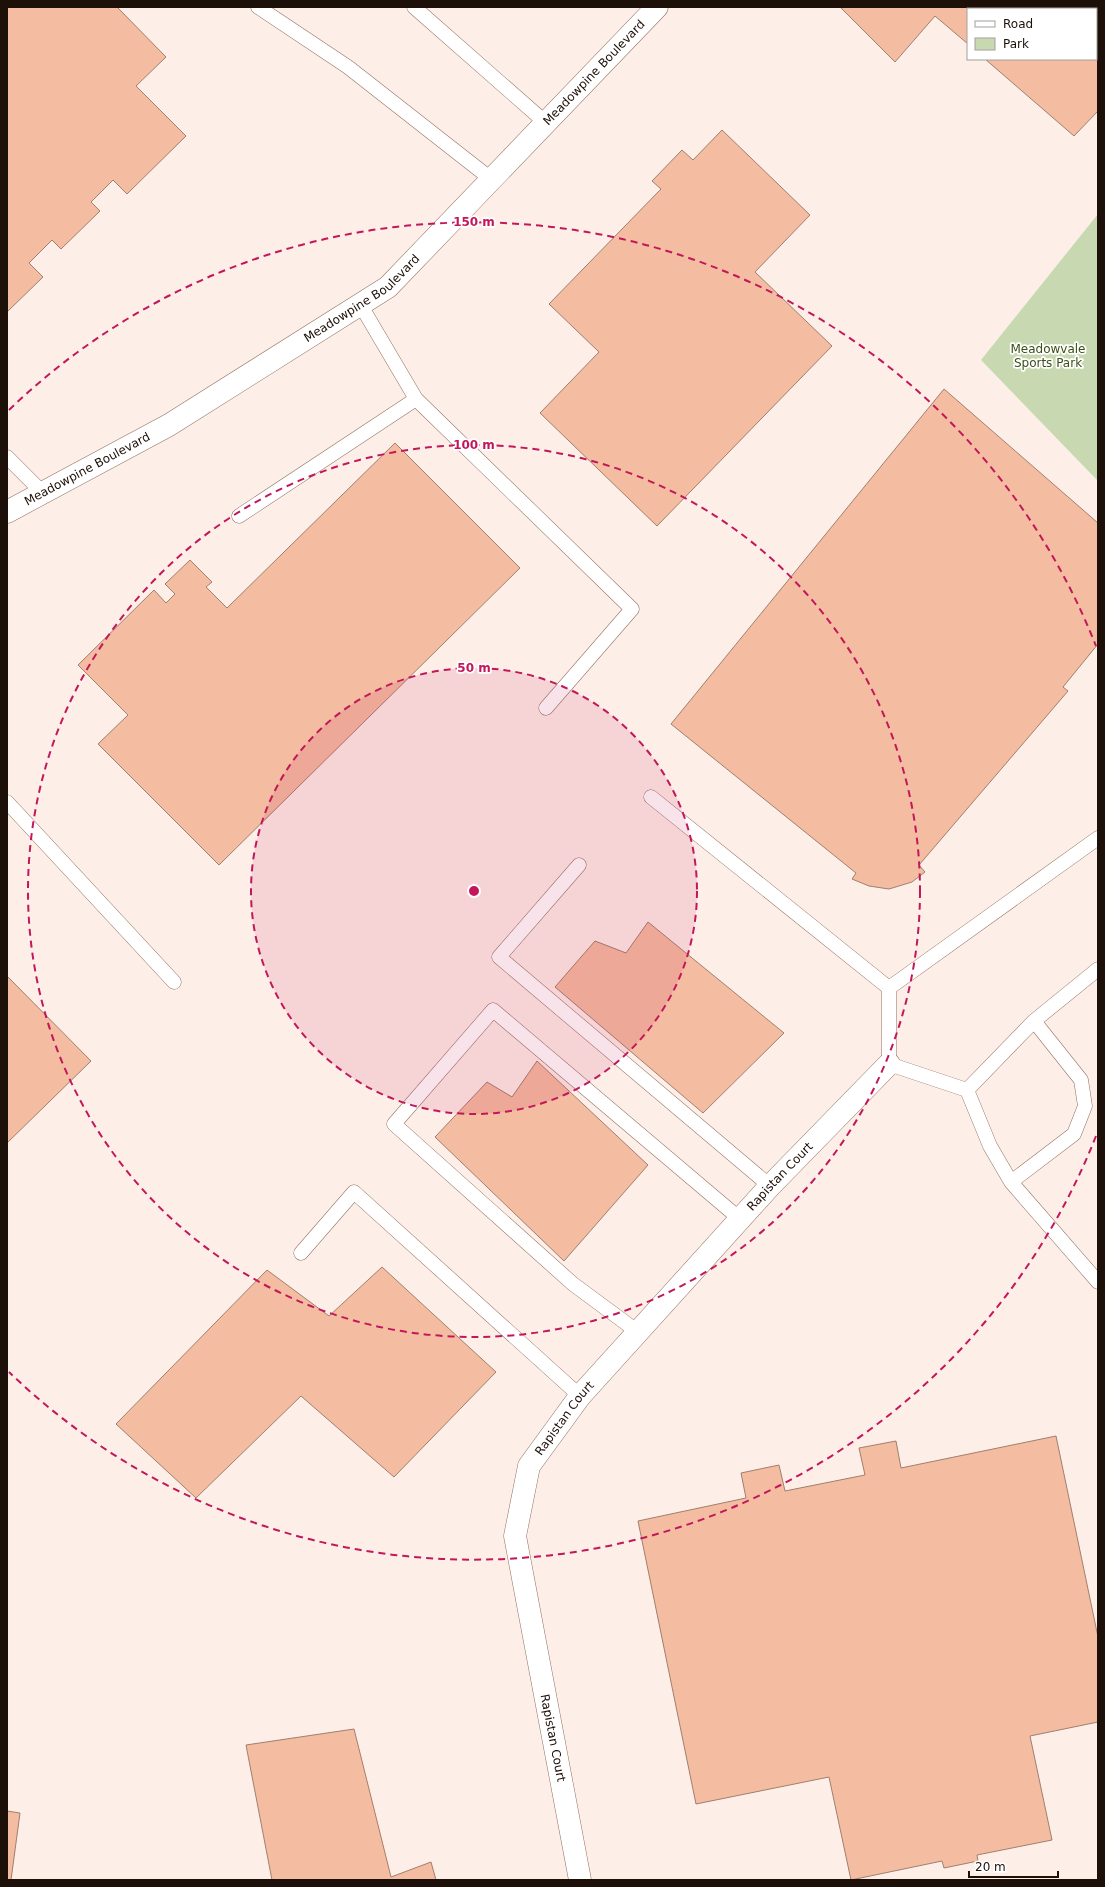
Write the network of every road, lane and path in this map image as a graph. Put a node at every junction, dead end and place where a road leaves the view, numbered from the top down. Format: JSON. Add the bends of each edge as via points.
{"nodes":[{"id":1,"x":258,"y":7,"type":"edge"},
{"id":2,"x":414,"y":7,"type":"edge"},
{"id":3,"x":657,"y":7,"type":"edge"},
{"id":4,"x":546,"y":122,"type":"junction"},
{"id":5,"x":492,"y":179,"type":"junction"},
{"id":6,"x":360,"y":304,"type":"junction"},
{"id":7,"x":416,"y":399,"type":"junction"},
{"id":8,"x":7,"y":457,"type":"edge"},
{"id":9,"x":42,"y":493,"type":"junction"},
{"id":10,"x":7,"y":512,"type":"edge"},
{"id":11,"x":239,"y":516,"type":"dead end"},
{"id":12,"x":546,"y":708,"type":"dead end"},
{"id":13,"x":651,"y":797,"type":"dead end"},
{"id":14,"x":7,"y":802,"type":"edge"},
{"id":15,"x":1098,"y":838,"type":"edge"},
{"id":16,"x":579,"y":865,"type":"dead end"},
{"id":17,"x":1098,"y":968,"type":"edge"},
{"id":18,"x":174,"y":982,"type":"dead end"},
{"id":19,"x":889,"y":988,"type":"junction"},
{"id":20,"x":1034,"y":1021,"type":"junction"},
{"id":21,"x":889,"y":1064,"type":"junction"},
{"id":22,"x":967,"y":1090,"type":"junction"},
{"id":23,"x":1011,"y":1182,"type":"junction"},
{"id":24,"x":770,"y":1186,"type":"junction"},
{"id":25,"x":740,"y":1219,"type":"junction"},
{"id":26,"x":301,"y":1253,"type":"dead end"},
{"id":27,"x":1098,"y":1282,"type":"edge"},
{"id":28,"x":638,"y":1332,"type":"junction"},
{"id":29,"x":580,"y":1396,"type":"junction"},
{"id":30,"x":580,"y":1880,"type":"edge"}],
"edges":[{"from":1,"to":5,"type":"lane","via":[[348,68]]},
{"from":2,"to":4,"type":"lane"},
{"from":3,"to":4,"type":"street","name":"Meadowpine Boulevard"},
{"from":4,"to":5,"type":"street","name":"Meadowpine Boulevard"},
{"from":5,"to":6,"type":"street","name":"Meadowpine Boulevard","via":[[388,287]]},
{"from":6,"to":7,"type":"lane"},
{"from":6,"to":9,"type":"street","name":"Meadowpine Boulevard","via":[[169,426]]},
{"from":7,"to":11,"type":"lane"},
{"from":7,"to":12,"type":"lane","via":[[632,609]]},
{"from":8,"to":9,"type":"lane"},
{"from":9,"to":10,"type":"street","name":"Meadowpine Boulevard"},
{"from":13,"to":19,"type":"lane"},
{"from":14,"to":18,"type":"lane"},
{"from":15,"to":19,"type":"lane"},
{"from":16,"to":24,"type":"lane","via":[[499,957]]},
{"from":17,"to":20,"type":"lane"},
{"from":19,"to":21,"type":"lane"},
{"from":20,"to":22,"type":"lane"},
{"from":20,"to":23,"type":"lane","via":[[1081,1080],[1085,1106],[1074,1134]]},
{"from":21,"to":22,"type":"lane"},
{"from":21,"to":24,"type":"street","name":"Rapistan Court"},
{"from":22,"to":23,"type":"lane","via":[[990,1146]]},
{"from":23,"to":27,"type":"lane"},
{"from":24,"to":25,"type":"street","name":"Rapistan Court"},
{"from":25,"to":28,"type":"street","name":"Rapistan Court"},
{"from":25,"to":28,"type":"lane","via":[[493,1010],[394,1124],[573,1284]]},
{"from":26,"to":29,"type":"lane","via":[[354,1192]]},
{"from":28,"to":29,"type":"street","name":"Rapistan Court"},
{"from":29,"to":30,"type":"street","name":"Rapistan Court","via":[[529,1466],[515,1536]]}]}
